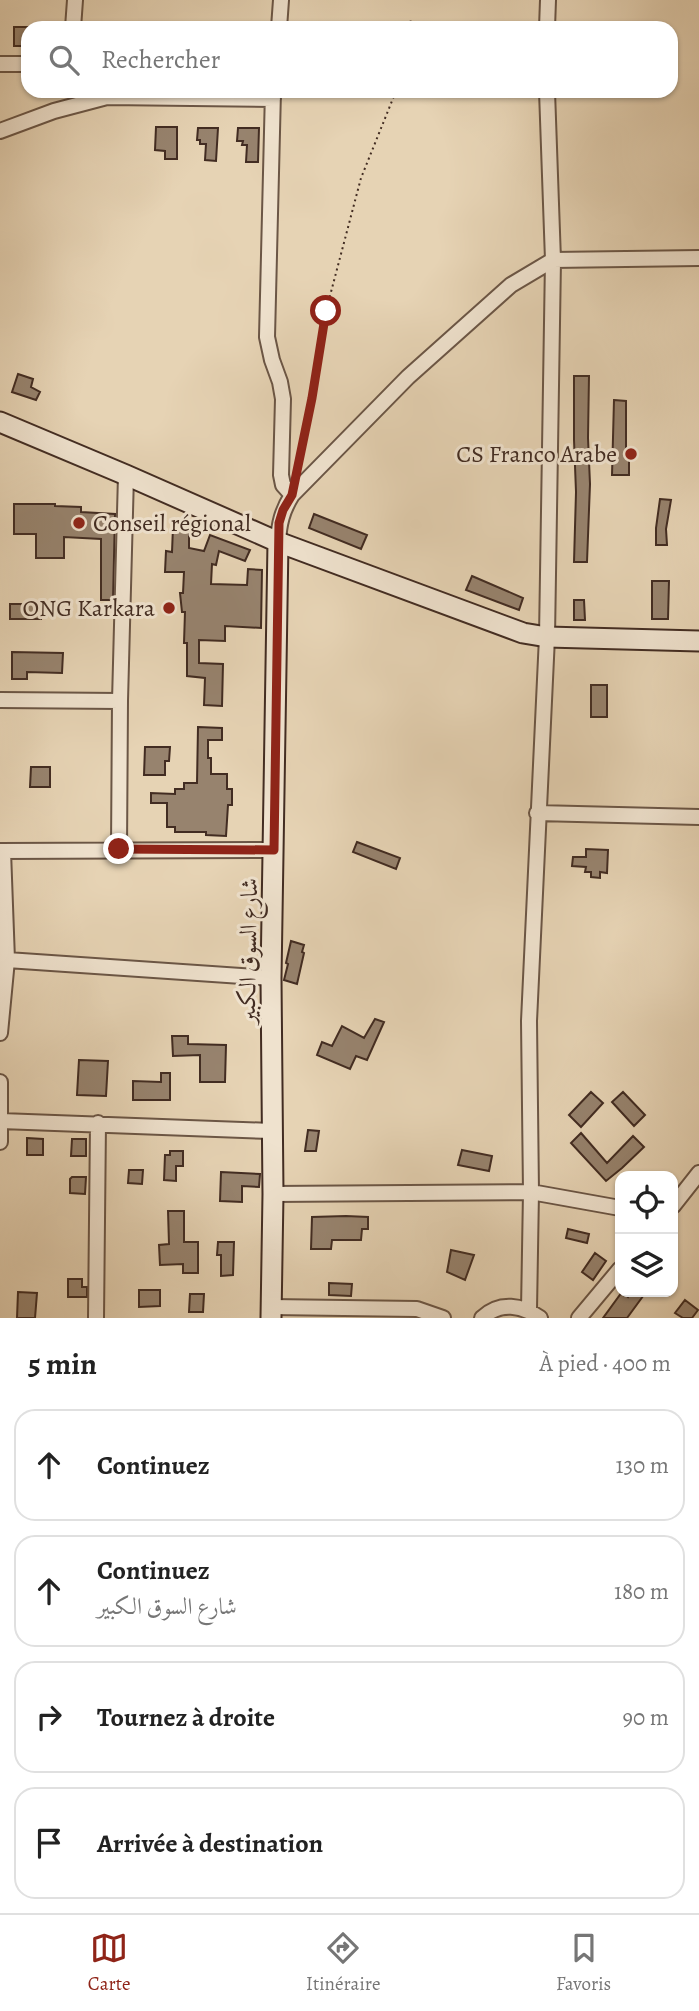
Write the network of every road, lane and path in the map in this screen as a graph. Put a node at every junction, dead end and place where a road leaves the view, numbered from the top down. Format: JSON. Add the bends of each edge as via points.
{"nodes":[{"id":1,"x":75,"y":0,"type":"edge"},
{"id":2,"x":281,"y":0,"type":"edge"},
{"id":3,"x":548,"y":0,"type":"edge"},
{"id":4,"x":411,"y":18,"type":"dead end"},
{"id":5,"x":74,"y":21,"type":"edge"},
{"id":6,"x":280,"y":21,"type":"edge"},
{"id":7,"x":411,"y":21,"type":"edge"},
{"id":8,"x":547,"y":21,"type":"edge"},
{"id":9,"x":0,"y":64,"type":"edge"},
{"id":10,"x":21,"y":64,"type":"edge"},
{"id":11,"x":92,"y":98,"type":"edge"},
{"id":12,"x":273,"y":98,"type":"edge"},
{"id":13,"x":393,"y":98,"type":"edge"},
{"id":14,"x":547,"y":98,"type":"edge"},
{"id":15,"x":0,"y":131,"type":"edge"},
{"id":16,"x":699,"y":258,"type":"edge"},
{"id":17,"x":553,"y":260,"type":"junction"},
{"id":18,"x":0,"y":422,"type":"edge"},
{"id":19,"x":297,"y":471,"type":"dead end"},
{"id":20,"x":126,"y":475,"type":"junction"},
{"id":21,"x":292,"y":495,"type":"junction"},
{"id":22,"x":278,"y":542,"type":"junction"},
{"id":23,"x":547,"y":637,"type":"junction"},
{"id":24,"x":699,"y":641,"type":"edge"},
{"id":25,"x":0,"y":700,"type":"edge"},
{"id":26,"x":120,"y":701,"type":"junction"},
{"id":27,"x":537,"y":813,"type":"junction"},
{"id":28,"x":699,"y":817,"type":"edge"},
{"id":29,"x":119,"y":849,"type":"junction"},
{"id":30,"x":274,"y":850,"type":"junction"},
{"id":31,"x":1,"y":851,"type":"edge"},
{"id":32,"x":7,"y":960,"type":"junction"},
{"id":33,"x":271,"y":978,"type":"junction"},
{"id":34,"x":0,"y":1033,"type":"edge"},
{"id":35,"x":0,"y":1082,"type":"edge"},
{"id":36,"x":1,"y":1121,"type":"edge"},
{"id":37,"x":98,"y":1123,"type":"junction"},
{"id":38,"x":271,"y":1130,"type":"junction"},
{"id":39,"x":0,"y":1142,"type":"edge"},
{"id":40,"x":699,"y":1172,"type":"edge"},
{"id":41,"x":694,"y":1190,"type":"edge"},
{"id":42,"x":531,"y":1192,"type":"junction"},
{"id":43,"x":273,"y":1194,"type":"junction"},
{"id":44,"x":678,"y":1202,"type":"edge"},
{"id":45,"x":615,"y":1207,"type":"edge"},
{"id":46,"x":615,"y":1275,"type":"edge"},
{"id":47,"x":271,"y":1312,"type":"edge"},
{"id":48,"x":535,"y":1314,"type":"edge"},
{"id":49,"x":96,"y":1318,"type":"edge"},
{"id":50,"x":103,"y":1318,"type":"edge"},
{"id":51,"x":443,"y":1318,"type":"edge"},
{"id":52,"x":482,"y":1318,"type":"edge"},
{"id":53,"x":579,"y":1318,"type":"edge"}],
"edges":[{"from":1,"to":5,"type":"street"},
{"from":2,"to":6,"type":"street"},
{"from":3,"to":8,"type":"street"},
{"from":4,"to":7,"type":"path"},
{"from":9,"to":10,"type":"street"},
{"from":11,"to":15,"type":"street"},
{"from":12,"to":21,"type":"street","via":[[267,337],[283,399],[281,475]]},
{"from":13,"to":19,"type":"path","via":[[361,178],[326,311]]},
{"from":14,"to":17,"type":"street"},
{"from":16,"to":17,"type":"street"},
{"from":17,"to":21,"type":"street","via":[[512,285],[408,377]]},
{"from":17,"to":23,"type":"street"},
{"from":18,"to":20,"type":"street"},
{"from":20,"to":22,"type":"street"},
{"from":20,"to":26,"type":"street"},
{"from":21,"to":22,"type":"street","via":[[279,523]]},
{"from":22,"to":23,"type":"street","via":[[483,619]]},
{"from":22,"to":30,"type":"street","name":"شارع السوق الكبير"},
{"from":23,"to":24,"type":"street"},
{"from":23,"to":27,"type":"street"},
{"from":25,"to":26,"type":"street"},
{"from":26,"to":29,"type":"street"},
{"from":27,"to":28,"type":"street"},
{"from":27,"to":42,"type":"street","via":[[529,1021]]},
{"from":29,"to":30,"type":"street"},
{"from":29,"to":31,"type":"street"},
{"from":30,"to":33,"type":"street","name":"شارع السوق الكبير"},
{"from":31,"to":32,"type":"street"},
{"from":32,"to":33,"type":"street"},
{"from":32,"to":34,"type":"street"},
{"from":33,"to":38,"type":"street","name":"شارع السوق الكبير"},
{"from":35,"to":36,"type":"street"},
{"from":36,"to":37,"type":"street"},
{"from":36,"to":39,"type":"street"},
{"from":37,"to":38,"type":"street"},
{"from":37,"to":49,"type":"street"},
{"from":38,"to":43,"type":"street","name":"شارع السوق الكبير"},
{"from":40,"to":41,"type":"street"},
{"from":41,"to":44,"type":"street"},
{"from":42,"to":43,"type":"street"},
{"from":42,"to":45,"type":"street"},
{"from":42,"to":48,"type":"street"},
{"from":43,"to":47,"type":"street","name":"شارع السوق الكبير"},
{"from":46,"to":53,"type":"street"},
{"from":47,"to":51,"type":"street","via":[[417,1309]]},
{"from":48,"to":52,"type":"street","via":[[505,1305]]},
{"from":49,"to":50,"type":"street"}]}
